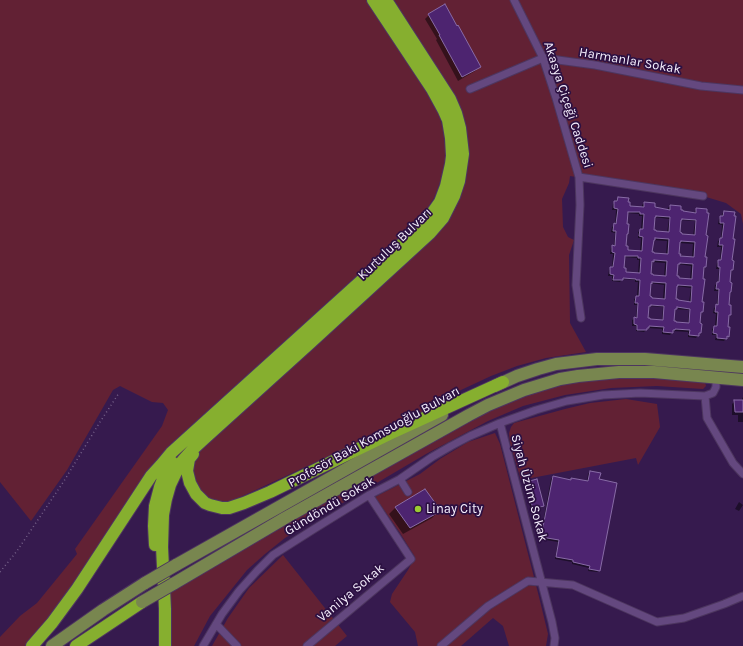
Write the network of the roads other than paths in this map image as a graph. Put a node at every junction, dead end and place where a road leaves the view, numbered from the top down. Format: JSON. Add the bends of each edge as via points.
{"nodes":[{"id":1,"x":373,"y":0,"type":"edge"},
{"id":2,"x":386,"y":0,"type":"edge"},
{"id":3,"x":514,"y":0,"type":"edge"},
{"id":4,"x":543,"y":58,"type":"junction"},
{"id":5,"x":470,"y":89,"type":"dead end"},
{"id":6,"x":743,"y":90,"type":"edge"},
{"id":7,"x":579,"y":177,"type":"junction"},
{"id":8,"x":703,"y":196,"type":"dead end"},
{"id":9,"x":581,"y":318,"type":"dead end"},
{"id":10,"x":743,"y":367,"type":"edge"},
{"id":11,"x":716,"y":378,"type":"junction"},
{"id":12,"x":743,"y":380,"type":"edge"},
{"id":13,"x":503,"y":382,"type":"junction"},
{"id":14,"x":705,"y":396,"type":"junction"},
{"id":15,"x":500,"y":423,"type":"junction"},
{"id":16,"x":202,"y":433,"type":"junction"},
{"id":17,"x":743,"y":474,"type":"edge"},
{"id":18,"x":400,"y":479,"type":"junction"},
{"id":19,"x":408,"y":492,"type":"dead end"},
{"id":20,"x":369,"y":495,"type":"junction"},
{"id":21,"x":542,"y":582,"type":"junction"},
{"id":22,"x":743,"y":596,"type":"edge"},
{"id":23,"x":142,"y":602,"type":"junction"},
{"id":24,"x":216,"y":624,"type":"junction"},
{"id":25,"x":32,"y":646,"type":"edge"},
{"id":26,"x":52,"y":646,"type":"edge"},
{"id":27,"x":76,"y":646,"type":"edge"},
{"id":28,"x":85,"y":646,"type":"edge"},
{"id":29,"x":157,"y":646,"type":"edge"},
{"id":30,"x":165,"y":646,"type":"edge"},
{"id":31,"x":203,"y":646,"type":"edge"},
{"id":32,"x":237,"y":646,"type":"edge"},
{"id":33,"x":307,"y":646,"type":"edge"},
{"id":34,"x":441,"y":646,"type":"edge"},
{"id":35,"x":554,"y":646,"type":"edge"}],
"edges":[{"from":1,"to":16,"type":"highway","name":"Kurtuluş Bulvarı","via":[[432,89],[448,120],[452,156],[443,193],[428,219],[413,234]]},
{"from":2,"to":16,"type":"highway","name":"Kurtuluş Bulvarı","via":[[450,99],[456,114],[463,154],[454,196],[443,218],[430,234],[310,343]]},
{"from":3,"to":4,"type":"street","name":"Akasya Çiçeği Caddesi"},
{"from":4,"to":5,"type":"street"},
{"from":4,"to":6,"type":"street","name":"Harmanlar Sokak","via":[[595,65],[701,86]]},
{"from":4,"to":7,"type":"street","name":"Akasya Çiçeği Caddesi"},
{"from":7,"to":8,"type":"street"},
{"from":7,"to":9,"type":"street","name":"Akasya Çiçeği Caddesi","via":[[576,285]]},
{"from":10,"to":13,"type":"main road","name":"Profesör Baki Komsuoğlu Bulvarı","via":[[645,359],[598,359],[556,364]]},
{"from":11,"to":12,"type":"main road","name":"Profesör Baki Komsuoğlu Bulvarı"},
{"from":11,"to":14,"type":"street","via":[[713,393]]},
{"from":11,"to":23,"type":"main road","name":"Profesör Baki Komsuoğlu Bulvarı","bridge":true,"via":[[654,372],[619,372],[560,379],[524,390],[469,415]]},
{"from":13,"to":16,"type":"highway","via":[[270,492],[229,508],[205,503],[190,483],[187,471],[189,459]]},
{"from":13,"to":26,"type":"main road","name":"Profesör Baki Komsuoğlu Bulvarı","bridge":true,"via":[[145,583]]},
{"from":14,"to":15,"type":"street","name":"Siyah Üzüm Sokak","via":[[640,393],[603,395],[567,401]]},
{"from":14,"to":17,"type":"street","via":[[706,418],[733,463]]},
{"from":15,"to":18,"type":"street","name":"Gündöndü Sokak","via":[[451,446]]},
{"from":15,"to":21,"type":"street","name":"Siyah Üzüm Sokak"},
{"from":16,"to":25,"type":"highway","via":[[171,453],[151,476],[77,589]]},
{"from":16,"to":29,"type":"highway","via":[[177,454],[160,487],[155,506]]},
{"from":16,"to":30,"type":"highway","via":[[173,478],[163,515]]},
{"from":18,"to":19,"type":"street"},
{"from":18,"to":20,"type":"street","name":"Gündöndü Sokak"},
{"from":20,"to":24,"type":"street","name":"Gündöndü Sokak","via":[[274,555],[239,591]]},
{"from":20,"to":33,"type":"street","name":"Vanilya Sokak","via":[[411,559]]},
{"from":21,"to":22,"type":"street","via":[[573,585],[657,622],[684,618]]},
{"from":21,"to":34,"type":"street","via":[[528,581],[488,606]]},
{"from":21,"to":35,"type":"street","name":"Siyah Üzüm Sokak","via":[[552,622]]},
{"from":23,"to":27,"type":"highway","name":"Profesör Baki Komsuoğlu Bulvarı"},
{"from":23,"to":28,"type":"highway"},
{"from":24,"to":31,"type":"street","name":"Gündöndü Sokak"},
{"from":24,"to":32,"type":"street"}]}
